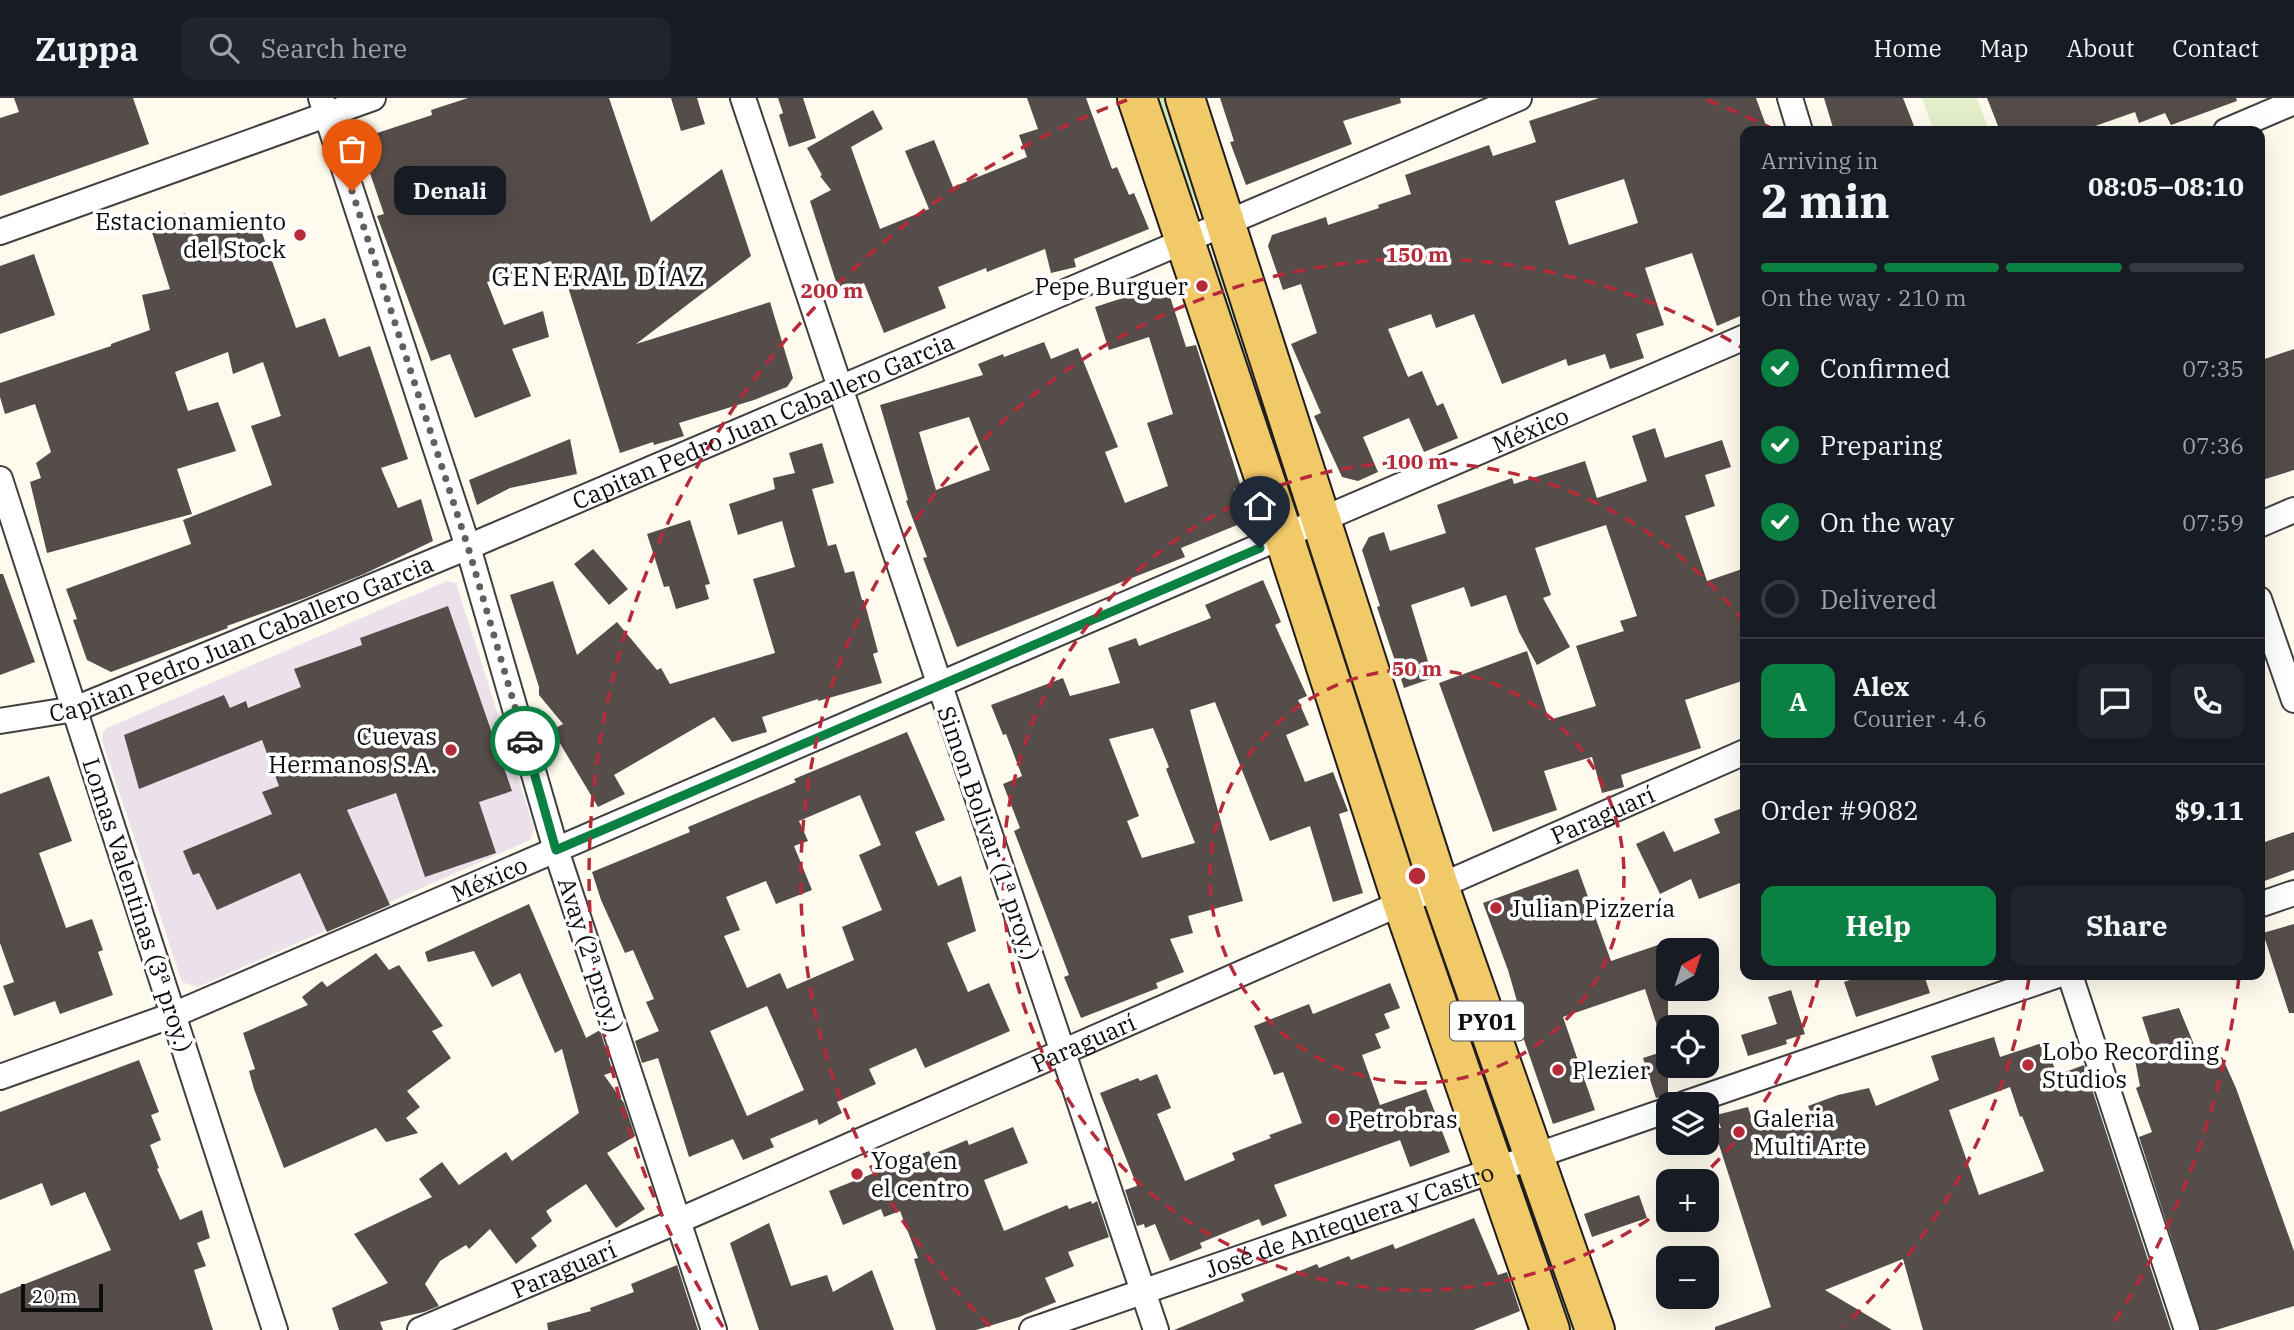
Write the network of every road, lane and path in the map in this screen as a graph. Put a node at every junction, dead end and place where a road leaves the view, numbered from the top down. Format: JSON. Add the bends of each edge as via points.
{"nodes":[{"id":1,"x":373,"y":98,"type":"edge"},
{"id":2,"x":743,"y":98,"type":"edge"},
{"id":3,"x":1137,"y":98,"type":"edge"},
{"id":4,"x":1185,"y":98,"type":"edge"},
{"id":5,"x":1519,"y":98,"type":"edge"},
{"id":6,"x":1790,"y":98,"type":"edge"},
{"id":7,"x":2294,"y":102,"type":"edge"},
{"id":8,"x":324,"y":106,"type":"edge"},
{"id":9,"x":1798,"y":126,"type":"edge"},
{"id":10,"x":2238,"y":126,"type":"edge"},
{"id":11,"x":1225,"y":224,"type":"junction"},
{"id":12,"x":0,"y":232,"type":"edge"},
{"id":13,"x":1184,"y":242,"type":"junction"},
{"id":14,"x":1740,"y":340,"type":"edge"},
{"id":15,"x":840,"y":388,"type":"junction"},
{"id":16,"x":0,"y":480,"type":"edge"},
{"id":17,"x":2294,"y":510,"type":"edge"},
{"id":18,"x":1321,"y":521,"type":"junction"},
{"id":19,"x":2265,"y":522,"type":"edge"},
{"id":20,"x":1284,"y":537,"type":"junction"},
{"id":21,"x":468,"y":547,"type":"junction"},
{"id":22,"x":2265,"y":616,"type":"edge"},
{"id":23,"x":940,"y":685,"type":"junction"},
{"id":24,"x":2294,"y":701,"type":"edge"},
{"id":25,"x":75,"y":709,"type":"junction"},
{"id":26,"x":0,"y":721,"type":"edge"},
{"id":27,"x":1740,"y":754,"type":"edge"},
{"id":28,"x":556,"y":850,"type":"junction"},
{"id":29,"x":1439,"y":886,"type":"junction"},
{"id":30,"x":2294,"y":893,"type":"edge"},
{"id":31,"x":1402,"y":902,"type":"junction"},
{"id":32,"x":2265,"y":903,"type":"edge"},
{"id":33,"x":2044,"y":980,"type":"edge"},
{"id":34,"x":2072,"y":980,"type":"edge"},
{"id":35,"x":173,"y":1015,"type":"junction"},
{"id":36,"x":1063,"y":1051,"type":"junction"},
{"id":37,"x":0,"y":1077,"type":"edge"},
{"id":38,"x":1719,"y":1092,"type":"edge"},
{"id":39,"x":1656,"y":1114,"type":"edge"},
{"id":40,"x":1535,"y":1156,"type":"junction"},
{"id":41,"x":1496,"y":1170,"type":"junction"},
{"id":42,"x":678,"y":1221,"type":"junction"},
{"id":43,"x":1144,"y":1292,"type":"junction"},
{"id":44,"x":275,"y":1330,"type":"edge"},
{"id":45,"x":420,"y":1330,"type":"edge"},
{"id":46,"x":714,"y":1330,"type":"edge"},
{"id":47,"x":1032,"y":1330,"type":"edge"},
{"id":48,"x":1156,"y":1330,"type":"edge"},
{"id":49,"x":1550,"y":1330,"type":"edge"},
{"id":50,"x":1595,"y":1330,"type":"edge"},
{"id":51,"x":2187,"y":1330,"type":"edge"}],
"edges":[{"from":1,"to":8,"type":"street"},
{"from":2,"to":15,"type":"street","name":"Simon Bolivar (1ª proy.)"},
{"from":3,"to":13,"type":"main road","number":"PY01"},
{"from":4,"to":11,"type":"main road","number":"PY01"},
{"from":5,"to":11,"type":"street","name":"Capitan Pedro Juan Caballero Garcia"},
{"from":6,"to":9,"type":"street"},
{"from":7,"to":10,"type":"street"},
{"from":8,"to":12,"type":"street"},
{"from":8,"to":21,"type":"street","name":"Avay (2ª proy.)"},
{"from":11,"to":13,"type":"street","name":"Capitan Pedro Juan Caballero Garcia"},
{"from":11,"to":18,"type":"main road","number":"PY01"},
{"from":13,"to":15,"type":"street","name":"Capitan Pedro Juan Caballero Garcia"},
{"from":13,"to":20,"type":"main road","number":"PY01"},
{"from":14,"to":18,"type":"street","name":"México"},
{"from":15,"to":21,"type":"street","name":"Capitan Pedro Juan Caballero Garcia"},
{"from":15,"to":23,"type":"street","name":"Simon Bolivar (1ª proy.)"},
{"from":16,"to":25,"type":"street","name":"Lomas Valentinas (3ª proy.)"},
{"from":17,"to":19,"type":"street"},
{"from":18,"to":20,"type":"street","name":"México"},
{"from":18,"to":29,"type":"main road","number":"PY01"},
{"from":20,"to":23,"type":"street","name":"México"},
{"from":20,"to":31,"type":"main road","number":"PY01"},
{"from":21,"to":25,"type":"street","name":"Capitan Pedro Juan Caballero Garcia"},
{"from":21,"to":28,"type":"street","name":"Avay (2ª proy.)"},
{"from":22,"to":24,"type":"street"},
{"from":23,"to":28,"type":"street","name":"México"},
{"from":23,"to":36,"type":"street","name":"Simon Bolivar (1ª proy.)"},
{"from":25,"to":26,"type":"street","name":"Capitan Pedro Juan Caballero Garcia"},
{"from":25,"to":35,"type":"street","name":"Lomas Valentinas (3ª proy.)"},
{"from":27,"to":29,"type":"street","name":"Paraguarí"},
{"from":28,"to":35,"type":"street","name":"México"},
{"from":28,"to":42,"type":"street","name":"Avay (2ª proy.)"},
{"from":29,"to":31,"type":"street","name":"Paraguarí"},
{"from":29,"to":40,"type":"main road","number":"PY01"},
{"from":30,"to":32,"type":"street"},
{"from":31,"to":36,"type":"street","name":"Paraguarí"},
{"from":31,"to":41,"type":"main road","number":"PY01"},
{"from":33,"to":38,"type":"street"},
{"from":34,"to":51,"type":"street"},
{"from":35,"to":37,"type":"street","name":"México"},
{"from":35,"to":44,"type":"street","name":"Lomas Valentinas (3ª proy.)"},
{"from":36,"to":42,"type":"street","name":"Paraguarí"},
{"from":36,"to":43,"type":"street","name":"Simon Bolivar (1ª proy.)"},
{"from":39,"to":40,"type":"street","name":"José de Antequera y Castro"},
{"from":40,"to":41,"type":"street","name":"José de Antequera y Castro"},
{"from":40,"to":50,"type":"main road","number":"PY01"},
{"from":41,"to":43,"type":"street","name":"José de Antequera y Castro"},
{"from":41,"to":49,"type":"main road","number":"PY01"},
{"from":42,"to":45,"type":"street","name":"Paraguarí"},
{"from":42,"to":46,"type":"street","name":"Avay (2ª proy.)"},
{"from":43,"to":47,"type":"street","name":"José de Antequera y Castro"},
{"from":43,"to":48,"type":"street","name":"Simon Bolivar (1ª proy.)"}]}
